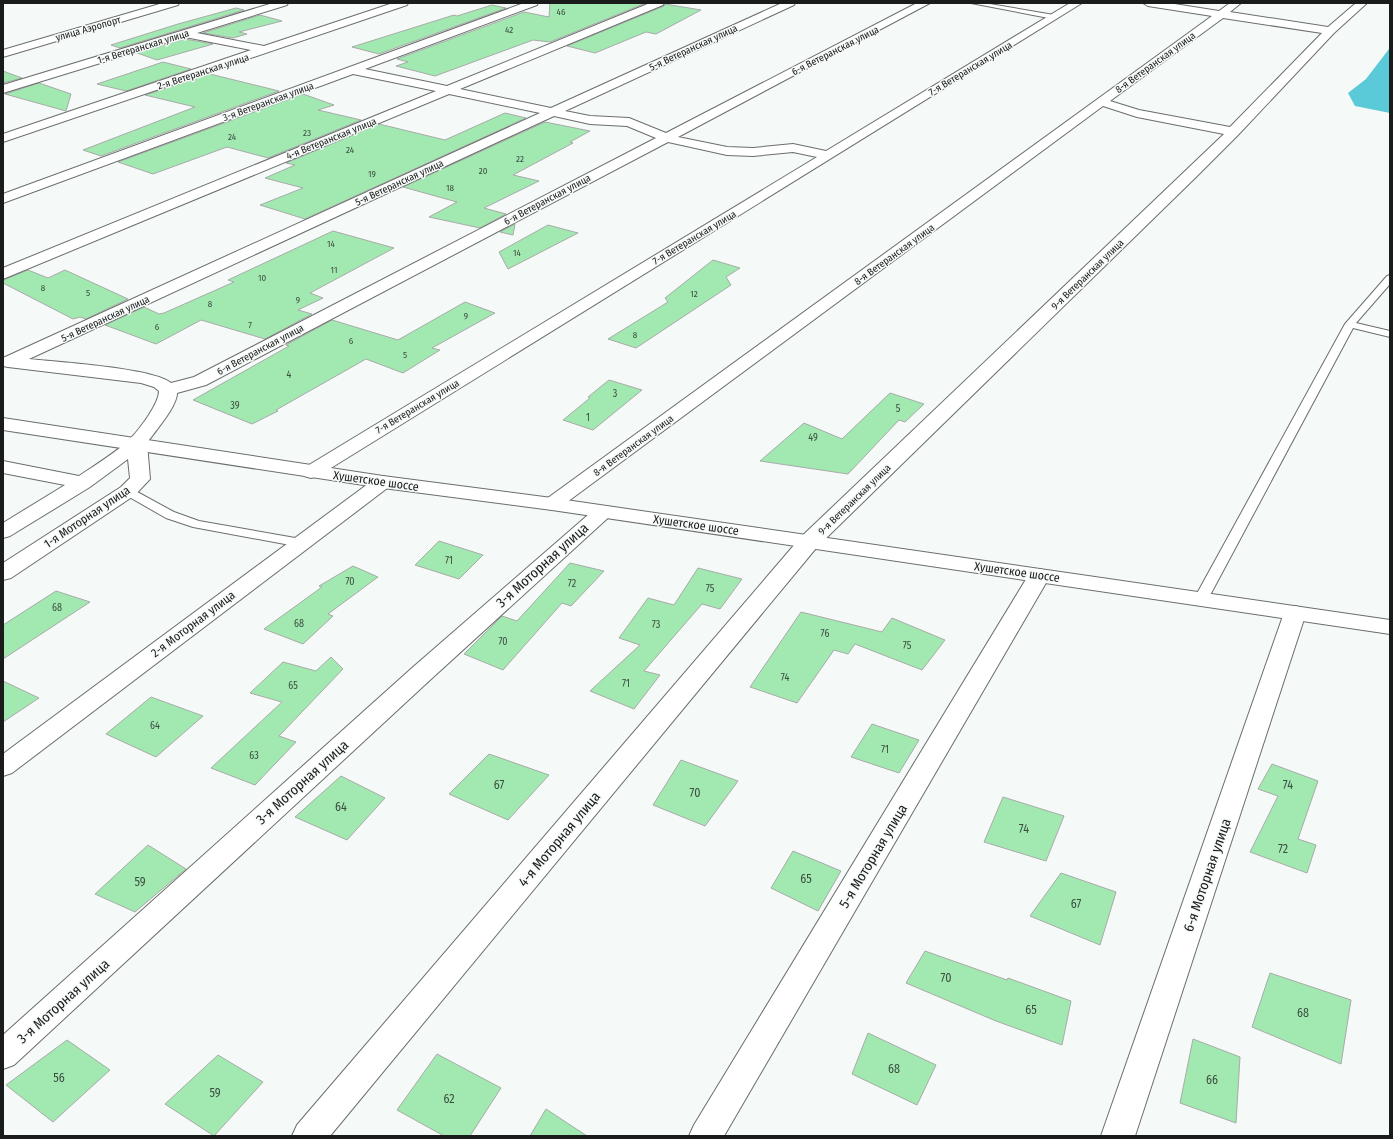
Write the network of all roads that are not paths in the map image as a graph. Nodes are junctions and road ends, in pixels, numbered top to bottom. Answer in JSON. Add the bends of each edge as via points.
{"nodes":[{"id":1,"x":149,"y":3,"type":"edge"},
{"id":2,"x":174,"y":3,"type":"edge"},
{"id":3,"x":283,"y":3,"type":"edge"},
{"id":4,"x":403,"y":3,"type":"edge"},
{"id":5,"x":533,"y":3,"type":"edge"},
{"id":6,"x":659,"y":3,"type":"edge"},
{"id":7,"x":790,"y":3,"type":"edge"},
{"id":8,"x":925,"y":3,"type":"edge"},
{"id":9,"x":974,"y":3,"type":"edge"},
{"id":10,"x":1077,"y":3,"type":"edge"},
{"id":11,"x":1148,"y":3,"type":"edge"},
{"id":12,"x":1236,"y":3,"type":"edge"},
{"id":13,"x":1362,"y":3,"type":"edge"},
{"id":14,"x":1221,"y":14,"type":"junction"},
{"id":15,"x":1054,"y":17,"type":"junction"},
{"id":16,"x":1330,"y":31,"type":"junction"},
{"id":17,"x":184,"y":33,"type":"junction"},
{"id":18,"x":3,"y":46,"type":"edge"},
{"id":19,"x":266,"y":50,"type":"junction"},
{"id":20,"x":3,"y":54,"type":"edge"},
{"id":21,"x":352,"y":70,"type":"junction"},
{"id":22,"x":3,"y":89,"type":"edge"},
{"id":23,"x":449,"y":90,"type":"junction"},
{"id":24,"x":1101,"y":102,"type":"junction"},
{"id":25,"x":553,"y":112,"type":"junction"},
{"id":26,"x":1234,"y":132,"type":"junction"},
{"id":27,"x":3,"y":138,"type":"edge"},
{"id":28,"x":666,"y":138,"type":"junction"},
{"id":29,"x":828,"y":155,"type":"junction"},
{"id":30,"x":3,"y":199,"type":"edge"},
{"id":31,"x":3,"y":274,"type":"edge"},
{"id":32,"x":1390,"y":278,"type":"edge"},
{"id":33,"x":1350,"y":324,"type":"junction"},
{"id":34,"x":1390,"y":334,"type":"edge"},
{"id":35,"x":6,"y":361,"type":"edge"},
{"id":36,"x":168,"y":390,"type":"junction"},
{"id":37,"x":3,"y":424,"type":"edge"},
{"id":38,"x":137,"y":444,"type":"junction"},
{"id":39,"x":3,"y":467,"type":"edge"},
{"id":40,"x":311,"y":472,"type":"junction"},
{"id":41,"x":383,"y":482,"type":"junction"},
{"id":42,"x":83,"y":483,"type":"junction"},
{"id":43,"x":128,"y":491,"type":"junction"},
{"id":44,"x":552,"y":504,"type":"junction"},
{"id":45,"x":602,"y":512,"type":"junction"},
{"id":46,"x":3,"y":532,"type":"edge"},
{"id":47,"x":809,"y":542,"type":"junction"},
{"id":48,"x":301,"y":543,"type":"junction"},
{"id":49,"x":3,"y":573,"type":"edge"},
{"id":50,"x":1039,"y":576,"type":"junction"},
{"id":51,"x":1201,"y":599,"type":"junction"},
{"id":52,"x":1295,"y":613,"type":"junction"},
{"id":53,"x":1390,"y":627,"type":"edge"},
{"id":54,"x":3,"y":767,"type":"edge"},
{"id":55,"x":3,"y":1055,"type":"edge"},
{"id":56,"x":309,"y":1136,"type":"edge"},
{"id":57,"x":706,"y":1136,"type":"edge"},
{"id":58,"x":1118,"y":1136,"type":"edge"}],
"edges":[{"from":1,"to":18,"type":"street","name":"улица Аэропорт"},
{"from":2,"to":20,"type":"street","name":"улица Аэропорт"},
{"from":3,"to":17,"type":"street","name":"1-я Ветеранская улица"},
{"from":4,"to":19,"type":"street","name":"2-я Ветеранская улица"},
{"from":5,"to":21,"type":"street","name":"3-я Ветеранская улица"},
{"from":6,"to":23,"type":"street","name":"4-я Ветеранская улица"},
{"from":7,"to":25,"type":"street","name":"5-я Ветеранская улица"},
{"from":8,"to":28,"type":"street","name":"6-я Ветеранская улица"},
{"from":9,"to":15,"type":"lane"},
{"from":10,"to":15,"type":"street","name":"7-я Ветеранская улица"},
{"from":11,"to":14,"type":"street"},
{"from":12,"to":14,"type":"street","name":"8-я Ветеранская улица"},
{"from":13,"to":16,"type":"street","name":"9-я Ветеранская улица"},
{"from":14,"to":16,"type":"street"},
{"from":14,"to":24,"type":"street","name":"8-я Ветеранская улица"},
{"from":15,"to":29,"type":"street","name":"7-я Ветеранская улица"},
{"from":16,"to":26,"type":"street","name":"9-я Ветеранская улица"},
{"from":17,"to":19,"type":"street"},
{"from":17,"to":22,"type":"street","name":"1-я Ветеранская улица"},
{"from":19,"to":27,"type":"street","name":"2-я Ветеранская улица"},
{"from":21,"to":23,"type":"street"},
{"from":21,"to":30,"type":"street","name":"3-я Ветеранская улица"},
{"from":23,"to":25,"type":"street"},
{"from":23,"to":31,"type":"street","name":"4-я Ветеранская улица"},
{"from":24,"to":26,"type":"street"},
{"from":24,"to":44,"type":"street","name":"8-я Ветеранская улица"},
{"from":25,"to":28,"type":"street","via":[[590,120],[630,122]]},
{"from":25,"to":35,"type":"street","name":"5-я Ветеранская улица"},
{"from":26,"to":47,"type":"street","name":"9-я Ветеранская улица"},
{"from":28,"to":29,"type":"street","via":[[727,151],[753,152],[793,148]]},
{"from":28,"to":36,"type":"street","name":"6-я Ветеранская улица","via":[[200,380]]},
{"from":29,"to":40,"type":"street","name":"7-я Ветеранская улица"},
{"from":32,"to":33,"type":"lane"},
{"from":33,"to":34,"type":"lane"},
{"from":33,"to":51,"type":"lane"},
{"from":35,"to":36,"type":"street","via":[[143,378],[160,383]]},
{"from":36,"to":38,"type":"street","via":[[168,397],[162,409]]},
{"from":37,"to":38,"type":"street","name":"Хушетское шоссе"},
{"from":38,"to":40,"type":"street","name":"Хушетское шоссе"},
{"from":38,"to":42,"type":"street"},
{"from":38,"to":43,"type":"street","name":"1-я Моторная улица","via":[[140,479]]},
{"from":39,"to":42,"type":"street"},
{"from":40,"to":41,"type":"street","name":"Хушетское шоссе"},
{"from":41,"to":44,"type":"street","name":"Хушетское шоссе"},
{"from":41,"to":48,"type":"street","name":"2-я Моторная улица"},
{"from":42,"to":46,"type":"street"},
{"from":43,"to":48,"type":"lane","via":[[170,515],[197,524]]},
{"from":43,"to":49,"type":"street","name":"1-я Моторная улица"},
{"from":44,"to":45,"type":"street","name":"Хушетское шоссе"},
{"from":45,"to":47,"type":"street","name":"Хушетское шоссе"},
{"from":45,"to":55,"type":"street","name":"3-я Моторная улица"},
{"from":47,"to":50,"type":"street","name":"Хушетское шоссе"},
{"from":47,"to":56,"type":"street","name":"4-я Моторная улица"},
{"from":48,"to":54,"type":"street","name":"2-я Моторная улица"},
{"from":50,"to":51,"type":"street","name":"Хушетское шоссе"},
{"from":50,"to":57,"type":"street","name":"5-я Моторная улица"},
{"from":51,"to":52,"type":"street","name":"Хушетское шоссе"},
{"from":52,"to":53,"type":"street","name":"Хушетское шоссе"},
{"from":52,"to":58,"type":"street","name":"6-я Моторная улица"}]}
